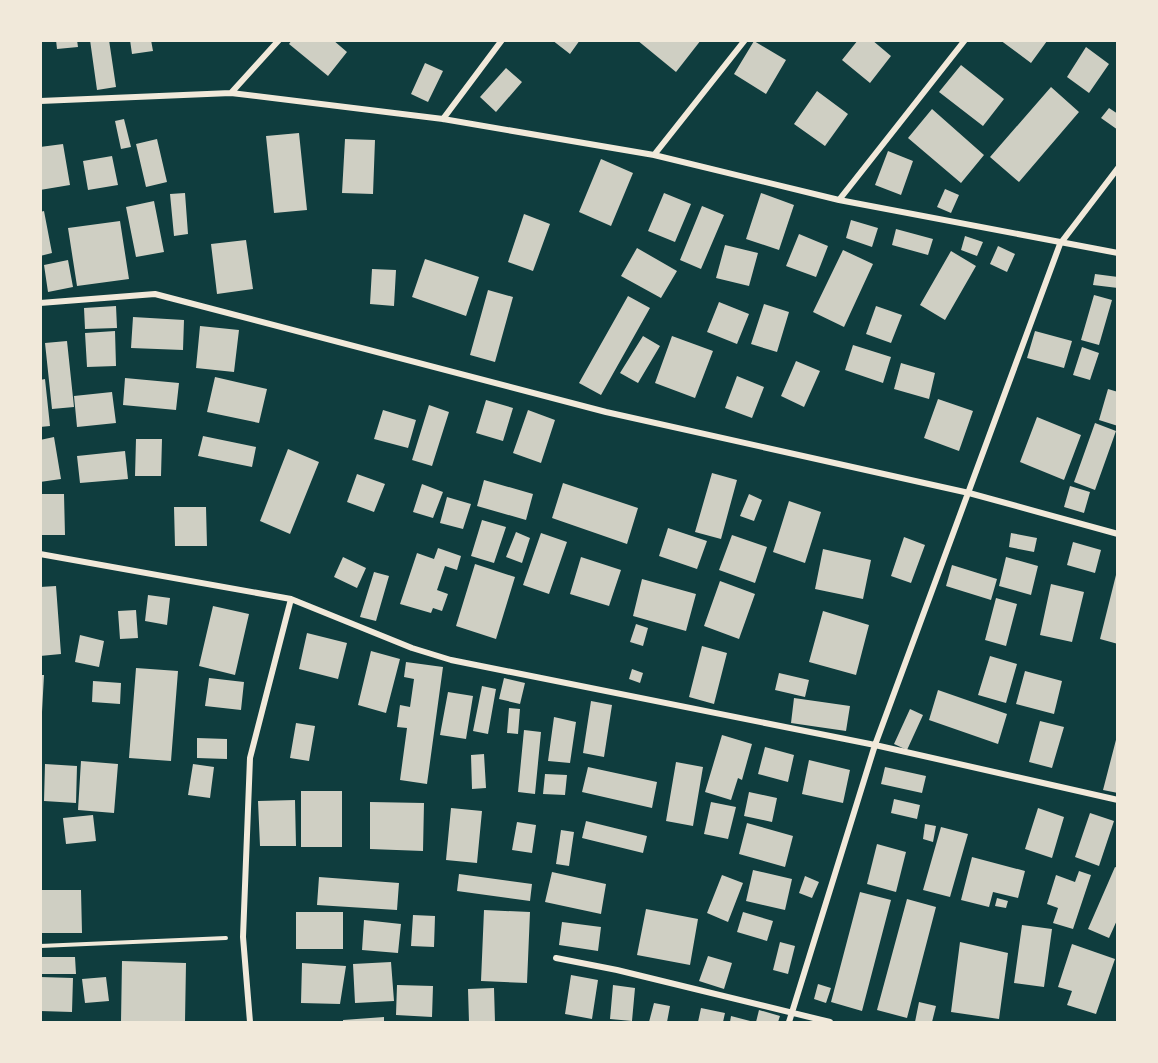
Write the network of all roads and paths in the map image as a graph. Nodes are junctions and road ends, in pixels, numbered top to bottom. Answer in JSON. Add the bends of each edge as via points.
{"nodes":[{"id":1,"x":279,"y":40,"type":"edge"},
{"id":2,"x":502,"y":40,"type":"edge"},
{"id":3,"x":745,"y":40,"type":"edge"},
{"id":4,"x":965,"y":40,"type":"edge"},
{"id":5,"x":231,"y":93,"type":"junction"},
{"id":6,"x":40,"y":100,"type":"edge"},
{"id":7,"x":443,"y":119,"type":"junction"},
{"id":8,"x":654,"y":155,"type":"junction"},
{"id":9,"x":1118,"y":168,"type":"edge"},
{"id":10,"x":839,"y":200,"type":"junction"},
{"id":11,"x":1060,"y":244,"type":"junction"},
{"id":12,"x":1118,"y":253,"type":"edge"},
{"id":13,"x":40,"y":303,"type":"edge"},
{"id":14,"x":969,"y":493,"type":"junction"},
{"id":15,"x":1118,"y":534,"type":"edge"},
{"id":16,"x":40,"y":554,"type":"edge"},
{"id":17,"x":291,"y":599,"type":"junction"},
{"id":18,"x":876,"y":746,"type":"junction"},
{"id":19,"x":1118,"y":800,"type":"edge"},
{"id":20,"x":243,"y":937,"type":"junction"},
{"id":21,"x":40,"y":946,"type":"edge"},
{"id":22,"x":556,"y":958,"type":"dead end"},
{"id":23,"x":793,"y":1012,"type":"junction"},
{"id":24,"x":250,"y":1023,"type":"edge"},
{"id":25,"x":789,"y":1023,"type":"edge"},
{"id":26,"x":830,"y":1023,"type":"edge"}],
"edges":[{"from":1,"to":5,"type":"street"},
{"from":2,"to":7,"type":"street"},
{"from":3,"to":8,"type":"street"},
{"from":4,"to":10,"type":"street"},
{"from":5,"to":6,"type":"street"},
{"from":5,"to":7,"type":"street"},
{"from":7,"to":8,"type":"street"},
{"from":8,"to":10,"type":"street"},
{"from":9,"to":11,"type":"street"},
{"from":10,"to":11,"type":"street"},
{"from":11,"to":12,"type":"street"},
{"from":11,"to":14,"type":"street"},
{"from":13,"to":14,"type":"street","via":[[155,294],[606,412]]},
{"from":14,"to":15,"type":"street"},
{"from":14,"to":18,"type":"street"},
{"from":16,"to":17,"type":"street"},
{"from":17,"to":18,"type":"street","via":[[451,660]]},
{"from":17,"to":20,"type":"street","via":[[249,758]]},
{"from":18,"to":19,"type":"street"},
{"from":18,"to":23,"type":"street"},
{"from":20,"to":21,"type":"path"},
{"from":20,"to":24,"type":"street"},
{"from":22,"to":23,"type":"street"},
{"from":23,"to":25,"type":"street"},
{"from":23,"to":26,"type":"street"}]}
